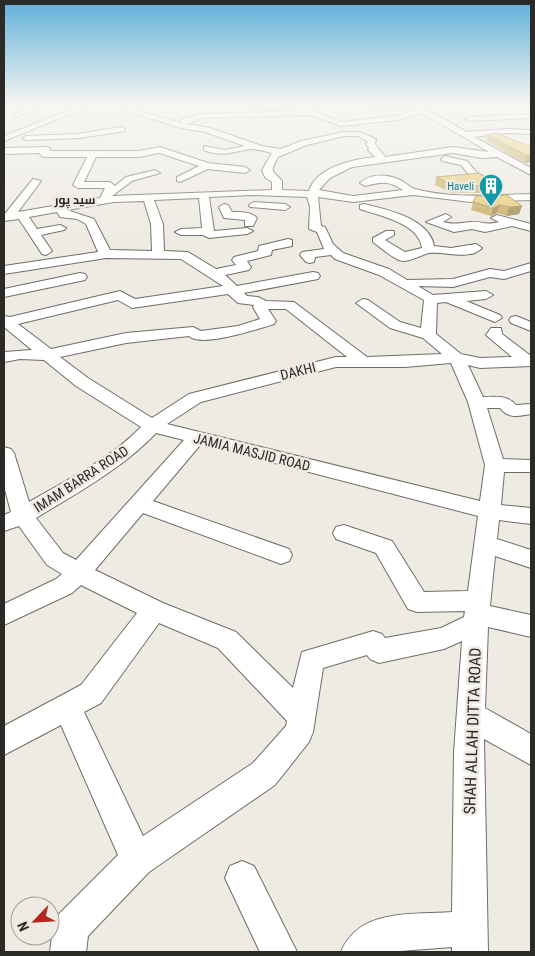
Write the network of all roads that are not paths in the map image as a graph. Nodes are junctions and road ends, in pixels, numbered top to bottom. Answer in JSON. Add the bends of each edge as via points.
{"nodes":[{"id":1,"x":76,"y":150,"type":"edge"},
{"id":2,"x":93,"y":150,"type":"edge"},
{"id":3,"x":212,"y":150,"type":"edge"},
{"id":4,"x":243,"y":150,"type":"edge"},
{"id":5,"x":263,"y":150,"type":"edge"},
{"id":6,"x":272,"y":150,"type":"edge"},
{"id":7,"x":289,"y":150,"type":"edge"},
{"id":8,"x":367,"y":150,"type":"junction"},
{"id":9,"x":422,"y":150,"type":"edge"},
{"id":10,"x":453,"y":150,"type":"joint"},
{"id":11,"x":492,"y":150,"type":"edge"},
{"id":12,"x":4,"y":151,"type":"edge"},
{"id":13,"x":284,"y":152,"type":"junction"},
{"id":14,"x":428,"y":153,"type":"junction"},
{"id":15,"x":75,"y":154,"type":"junction"},
{"id":16,"x":93,"y":154,"type":"junction"},
{"id":17,"x":125,"y":154,"type":"junction"},
{"id":18,"x":499,"y":154,"type":"junction"},
{"id":19,"x":274,"y":155,"type":"junction"},
{"id":20,"x":354,"y":157,"type":"dead end"},
{"id":21,"x":443,"y":158,"type":"dead end"},
{"id":22,"x":163,"y":161,"type":"dead end"},
{"id":23,"x":193,"y":162,"type":"junction"},
{"id":24,"x":506,"y":164,"type":"junction"},
{"id":25,"x":118,"y":166,"type":"dead end"},
{"id":26,"x":207,"y":166,"type":"junction"},
{"id":27,"x":148,"y":169,"type":"dead end"},
{"id":28,"x":475,"y":170,"type":"junction"},
{"id":29,"x":531,"y":172,"type":"edge"},
{"id":30,"x":240,"y":173,"type":"dead end"},
{"id":31,"x":180,"y":178,"type":"dead end"},
{"id":32,"x":459,"y":178,"type":"edge"},
{"id":33,"x":531,"y":180,"type":"edge"},
{"id":34,"x":36,"y":181,"type":"dead end"},
{"id":35,"x":486,"y":181,"type":"edge"},
{"id":36,"x":365,"y":183,"type":"dead end"},
{"id":37,"x":163,"y":186,"type":"dead end"},
{"id":38,"x":531,"y":186,"type":"edge"},
{"id":39,"x":277,"y":187,"type":"junction"},
{"id":40,"x":512,"y":187,"type":"dead end"},
{"id":41,"x":315,"y":192,"type":"junction"},
{"id":42,"x":411,"y":192,"type":"junction"},
{"id":43,"x":107,"y":196,"type":"junction"},
{"id":44,"x":204,"y":196,"type":"junction"},
{"id":45,"x":152,"y":197,"type":"junction"},
{"id":46,"x":531,"y":197,"type":"edge"},
{"id":47,"x":224,"y":207,"type":"junction"},
{"id":48,"x":285,"y":207,"type":"dead end"},
{"id":49,"x":364,"y":207,"type":"dead end"},
{"id":50,"x":59,"y":208,"type":"junction"},
{"id":51,"x":207,"y":208,"type":"junction"},
{"id":52,"x":403,"y":211,"type":"dead end"},
{"id":53,"x":487,"y":215,"type":"edge"},
{"id":54,"x":12,"y":216,"type":"edge"},
{"id":55,"x":390,"y":216,"type":"junction"},
{"id":56,"x":510,"y":223,"type":"junction"},
{"id":57,"x":531,"y":228,"type":"edge"},
{"id":58,"x":60,"y":230,"type":"dead end"},
{"id":59,"x":208,"y":230,"type":"junction"},
{"id":60,"x":422,"y":232,"type":"junction"},
{"id":61,"x":34,"y":233,"type":"junction"},
{"id":62,"x":390,"y":233,"type":"dead end"},
{"id":63,"x":288,"y":243,"type":"dead end"},
{"id":64,"x":476,"y":248,"type":"dead end"},
{"id":65,"x":428,"y":249,"type":"junction"},
{"id":66,"x":46,"y":251,"type":"dead end"},
{"id":67,"x":333,"y":251,"type":"junction"},
{"id":68,"x":106,"y":254,"type":"junction"},
{"id":69,"x":162,"y":254,"type":"junction"},
{"id":70,"x":310,"y":259,"type":"dead end"},
{"id":71,"x":531,"y":267,"type":"edge"},
{"id":72,"x":4,"y":270,"type":"edge"},
{"id":73,"x":212,"y":274,"type":"junction"},
{"id":74,"x":313,"y":276,"type":"dead end"},
{"id":75,"x":80,"y":277,"type":"dead end"},
{"id":76,"x":406,"y":284,"type":"junction"},
{"id":77,"x":232,"y":290,"type":"junction"},
{"id":78,"x":4,"y":293,"type":"edge"},
{"id":79,"x":486,"y":295,"type":"dead end"},
{"id":80,"x":450,"y":298,"type":"junction"},
{"id":81,"x":363,"y":303,"type":"dead end"},
{"id":82,"x":263,"y":305,"type":"junction"},
{"id":83,"x":430,"y":307,"type":"junction"},
{"id":84,"x":516,"y":320,"type":"dead end"},
{"id":85,"x":5,"y":322,"type":"edge"},
{"id":86,"x":531,"y":327,"type":"edge"},
{"id":87,"x":428,"y":335,"type":"junction"},
{"id":88,"x":47,"y":355,"type":"junction"},
{"id":89,"x":4,"y":357,"type":"edge"},
{"id":90,"x":456,"y":358,"type":"junction"},
{"id":91,"x":362,"y":361,"type":"junction"},
{"id":92,"x":528,"y":361,"type":"edge"},
{"id":93,"x":477,"y":402,"type":"junction"},
{"id":94,"x":531,"y":409,"type":"edge"},
{"id":95,"x":152,"y":426,"type":"junction"},
{"id":96,"x":196,"y":438,"type":"junction"},
{"id":97,"x":4,"y":453,"type":"edge"},
{"id":98,"x":495,"y":465,"type":"junction"},
{"id":99,"x":531,"y":466,"type":"edge"},
{"id":100,"x":139,"y":504,"type":"junction"},
{"id":101,"x":489,"y":511,"type":"junction"},
{"id":102,"x":531,"y":516,"type":"edge"},
{"id":103,"x":13,"y":519,"type":"edge"},
{"id":104,"x":344,"y":533,"type":"dead end"},
{"id":105,"x":485,"y":544,"type":"junction"},
{"id":106,"x":281,"y":555,"type":"dead end"},
{"id":107,"x":531,"y":560,"type":"edge"},
{"id":108,"x":79,"y":574,"type":"junction"},
{"id":109,"x":154,"y":610,"type":"junction"},
{"id":110,"x":477,"y":613,"type":"junction"},
{"id":111,"x":4,"y":615,"type":"edge"},
{"id":112,"x":531,"y":626,"type":"edge"},
{"id":113,"x":67,"y":707,"type":"junction"},
{"id":114,"x":471,"y":714,"type":"junction"},
{"id":115,"x":301,"y":716,"type":"junction"},
{"id":116,"x":4,"y":741,"type":"edge"},
{"id":117,"x":531,"y":750,"type":"edge"},
{"id":118,"x":137,"y":860,"type":"junction"},
{"id":119,"x":242,"y":878,"type":"dead end"},
{"id":120,"x":470,"y":940,"type":"edge"},
{"id":121,"x":68,"y":952,"type":"edge"},
{"id":122,"x":279,"y":952,"type":"edge"},
{"id":123,"x":359,"y":952,"type":"edge"}],
"edges":[{"from":1,"to":15,"type":"street"},
{"from":2,"to":15,"type":"street"},
{"from":3,"to":4,"type":"street","via":[[229,154]]},
{"from":5,"to":19,"type":"street"},
{"from":6,"to":13,"type":"street"},
{"from":7,"to":13,"type":"street"},
{"from":8,"to":14,"type":"street","via":[[373,162],[401,160]]},
{"from":8,"to":20,"type":"street"},
{"from":8,"to":41,"type":"street","via":[[340,167]]},
{"from":9,"to":14,"type":"street"},
{"from":10,"to":14,"type":"street"},
{"from":10,"to":18,"type":"street"},
{"from":11,"to":18,"type":"street"},
{"from":12,"to":15,"type":"street","via":[[47,150],[44,154]]},
{"from":13,"to":19,"type":"street"},
{"from":15,"to":16,"type":"street"},
{"from":16,"to":17,"type":"street"},
{"from":16,"to":43,"type":"street","via":[[78,185],[110,185]]},
{"from":17,"to":23,"type":"street","via":[[160,150],[190,158]]},
{"from":17,"to":25,"type":"street"},
{"from":18,"to":24,"type":"street"},
{"from":19,"to":39,"type":"street","via":[[267,170]]},
{"from":21,"to":28,"type":"street","via":[[464,163]]},
{"from":22,"to":23,"type":"street","via":[[179,166]]},
{"from":23,"to":26,"type":"street"},
{"from":24,"to":29,"type":"street"},
{"from":24,"to":33,"type":"street","via":[[524,172],[520,172]]},
{"from":26,"to":30,"type":"street"},
{"from":26,"to":31,"type":"street"},
{"from":27,"to":43,"type":"street"},
{"from":28,"to":32,"type":"street"},
{"from":28,"to":35,"type":"street"},
{"from":34,"to":54,"type":"street"},
{"from":36,"to":42,"type":"street","via":[[374,180],[371,178],[386,177]]},
{"from":37,"to":45,"type":"street"},
{"from":38,"to":40,"type":"street"},
{"from":39,"to":41,"type":"street"},
{"from":39,"to":44,"type":"street"},
{"from":41,"to":42,"type":"street","via":[[353,199]]},
{"from":41,"to":67,"type":"street","via":[[315,229],[322,229]]},
{"from":42,"to":46,"type":"street","via":[[471,199]]},
{"from":43,"to":45,"type":"street"},
{"from":43,"to":50,"type":"street"},
{"from":44,"to":45,"type":"street"},
{"from":44,"to":51,"type":"street"},
{"from":45,"to":69,"type":"street"},
{"from":47,"to":48,"type":"street"},
{"from":47,"to":51,"type":"street"},
{"from":47,"to":59,"type":"street","via":[[228,216],[251,218],[248,227],[226,238],[209,235]]},
{"from":49,"to":55,"type":"street"},
{"from":50,"to":54,"type":"street"},
{"from":50,"to":68,"type":"street","via":[[64,215],[89,218],[94,223],[98,244]]},
{"from":51,"to":59,"type":"street"},
{"from":52,"to":55,"type":"street"},
{"from":53,"to":56,"type":"street"},
{"from":54,"to":61,"type":"street"},
{"from":55,"to":60,"type":"street"},
{"from":56,"to":57,"type":"street"},
{"from":56,"to":60,"type":"street","via":[[485,229],[474,225],[454,229],[445,222]]},
{"from":58,"to":61,"type":"street"},
{"from":59,"to":69,"type":"street","via":[[181,236],[182,243]]},
{"from":60,"to":65,"type":"street","via":[[429,244]]},
{"from":61,"to":66,"type":"street"},
{"from":62,"to":65,"type":"street","via":[[376,240],[403,257]]},
{"from":63,"to":73,"type":"street","via":[[238,260],[245,267]]},
{"from":64,"to":65,"type":"street","via":[[451,252]]},
{"from":67,"to":70,"type":"street","via":[[306,254]]},
{"from":67,"to":76,"type":"street"},
{"from":68,"to":69,"type":"street"},
{"from":68,"to":72,"type":"street"},
{"from":69,"to":73,"type":"street","via":[[184,255]]},
{"from":71,"to":76,"type":"street","via":[[504,274],[490,273],[453,284]]},
{"from":73,"to":77,"type":"street","via":[[224,280]]},
{"from":74,"to":77,"type":"street"},
{"from":75,"to":78,"type":"street"},
{"from":76,"to":83,"type":"street"},
{"from":77,"to":82,"type":"street","via":[[243,300],[258,301]]},
{"from":77,"to":85,"type":"street","via":[[132,304],[120,295]]},
{"from":79,"to":80,"type":"street"},
{"from":80,"to":83,"type":"street"},
{"from":80,"to":92,"type":"street","via":[[495,325],[494,335]]},
{"from":81,"to":87,"type":"street","via":[[395,325]]},
{"from":82,"to":88,"type":"street","via":[[260,307],[269,321],[240,330],[198,336],[193,331],[126,338]]},
{"from":82,"to":91,"type":"street","via":[[289,305]]},
{"from":83,"to":87,"type":"street"},
{"from":84,"to":86,"type":"street"},
{"from":85,"to":88,"type":"street","name":"JAMIA MASJID ROAD"},
{"from":87,"to":90,"type":"street"},
{"from":88,"to":89,"type":"street"},
{"from":88,"to":95,"type":"street","name":"JAMIA MASJID ROAD","via":[[82,382]]},
{"from":90,"to":91,"type":"street","name":"DAKHI"},
{"from":90,"to":92,"type":"street","via":[[480,363]]},
{"from":90,"to":93,"type":"street"},
{"from":91,"to":95,"type":"street","name":"DAKHI","via":[[336,362],[195,398]]},
{"from":93,"to":94,"type":"street","via":[[505,403],[512,411]]},
{"from":93,"to":98,"type":"street"},
{"from":95,"to":96,"type":"street","name":"JAMIA MASJID ROAD"},
{"from":95,"to":103,"type":"street","name":"IMAM BARRA ROAD","via":[[136,444],[81,481]]},
{"from":96,"to":100,"type":"street"},
{"from":96,"to":101,"type":"street","name":"JAMIA MASJID ROAD"},
{"from":97,"to":103,"type":"street"},
{"from":98,"to":99,"type":"street"},
{"from":98,"to":101,"type":"street"},
{"from":100,"to":106,"type":"street"},
{"from":100,"to":108,"type":"street"},
{"from":101,"to":102,"type":"street","name":"JAMIA MASJID ROAD"},
{"from":101,"to":105,"type":"street","name":"SHAH ALLAH DITTA ROAD"},
{"from":103,"to":108,"type":"street","via":[[55,559]]},
{"from":104,"to":110,"type":"street","via":[[384,547],[417,602]]},
{"from":105,"to":107,"type":"street"},
{"from":105,"to":110,"type":"street","name":"SHAH ALLAH DITTA ROAD"},
{"from":108,"to":109,"type":"street"},
{"from":108,"to":111,"type":"street","via":[[64,586]]},
{"from":109,"to":113,"type":"street","via":[[91,694]]},
{"from":109,"to":115,"type":"street","via":[[227,640]]},
{"from":110,"to":112,"type":"street"},
{"from":110,"to":114,"type":"street","name":"SHAH ALLAH DITTA ROAD"},
{"from":110,"to":115,"type":"street","via":[[444,638],[379,651],[373,642],[311,660]]},
{"from":113,"to":116,"type":"street"},
{"from":113,"to":118,"type":"street"},
{"from":114,"to":117,"type":"street"},
{"from":114,"to":120,"type":"street","name":"SHAH ALLAH DITTA ROAD"},
{"from":115,"to":118,"type":"street","via":[[299,732],[264,774]]},
{"from":118,"to":121,"type":"street","via":[[72,928]]},
{"from":119,"to":122,"type":"street"},
{"from":120,"to":123,"type":"street","via":[[378,935]]}]}
